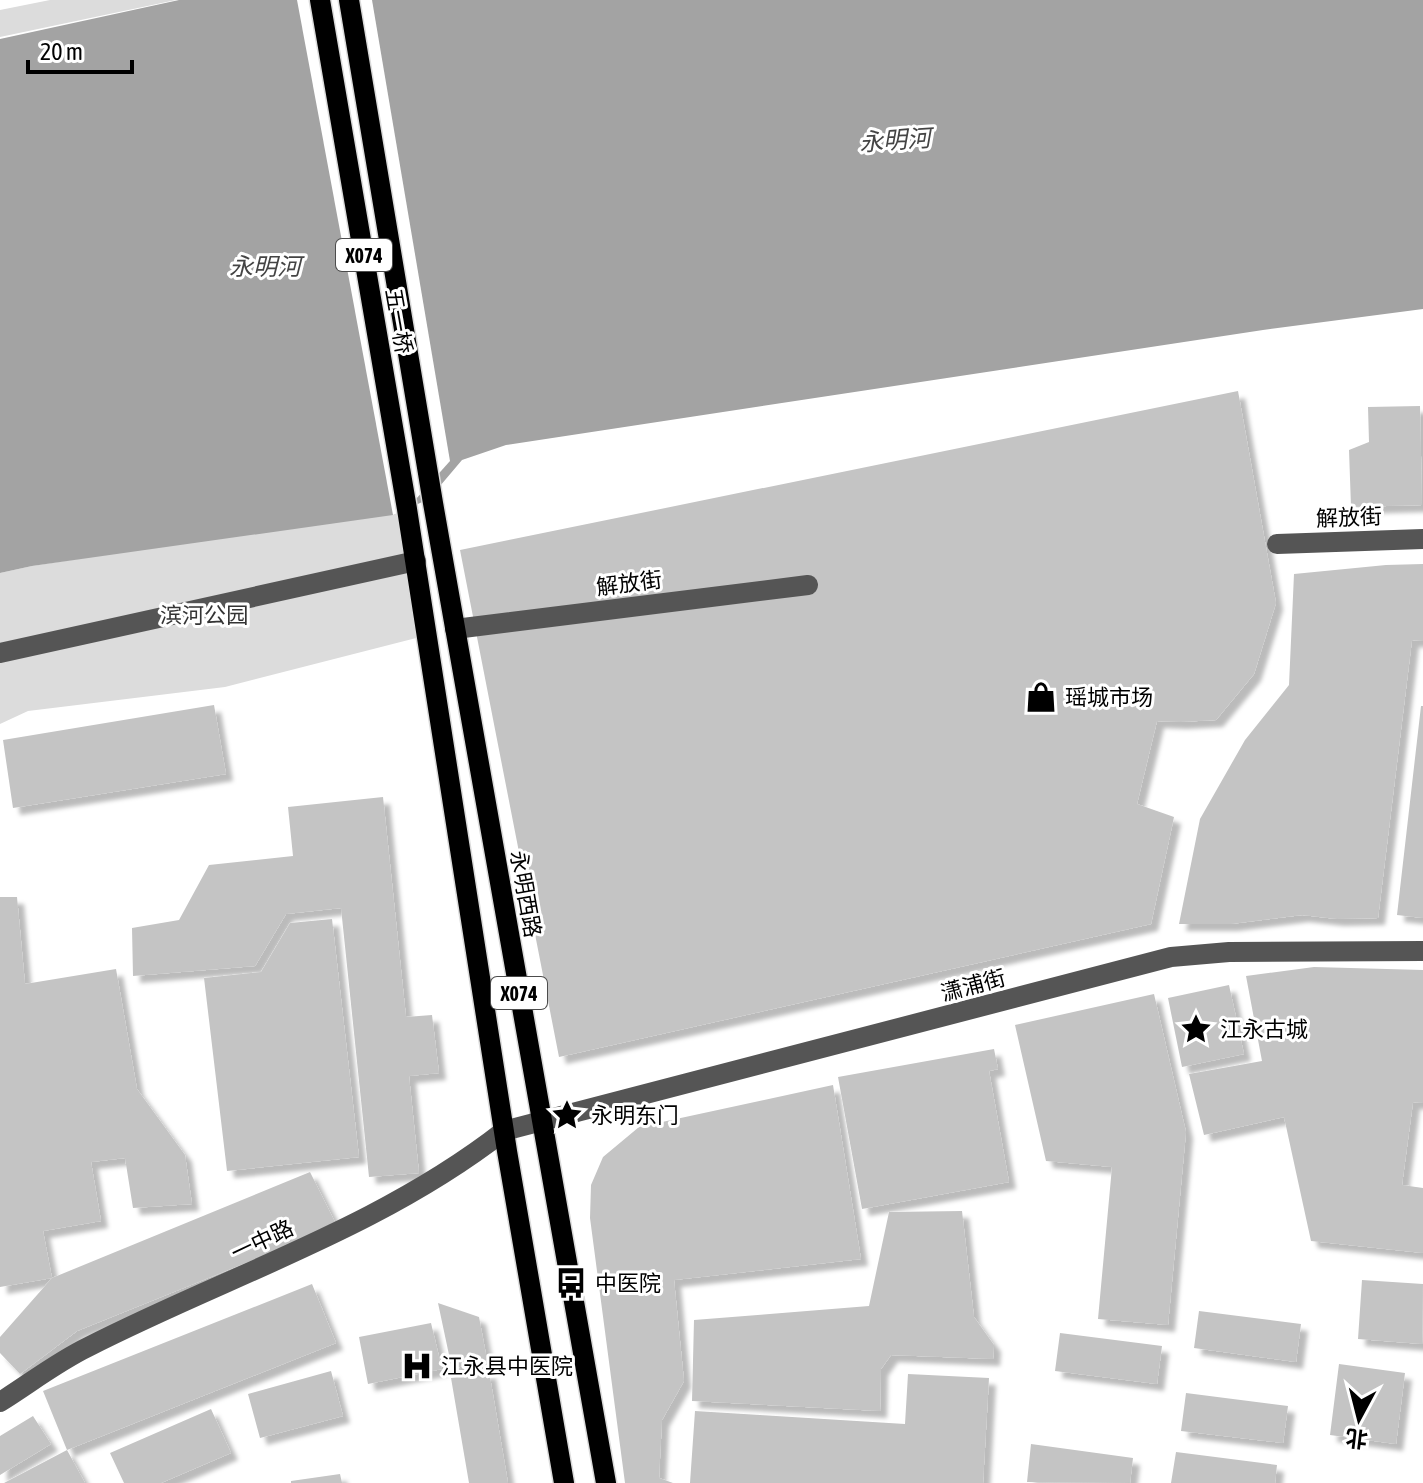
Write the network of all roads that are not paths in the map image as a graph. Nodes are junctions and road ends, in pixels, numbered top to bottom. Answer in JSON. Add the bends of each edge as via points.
{"nodes":[{"id":1,"x":320,"y":0,"type":"edge"},
{"id":2,"x":349,"y":0,"type":"edge"},
{"id":3,"x":433,"y":503,"type":"joint"},
{"id":4,"x":1423,"y":539,"type":"edge"},
{"id":5,"x":1277,"y":544,"type":"dead end"},
{"id":6,"x":416,"y":561,"type":"junction"},
{"id":7,"x":808,"y":585,"type":"dead end"},
{"id":8,"x":455,"y":629,"type":"junction"},
{"id":9,"x":0,"y":653,"type":"edge"},
{"id":10,"x":1423,"y":951,"type":"edge"},
{"id":11,"x":542,"y":1122,"type":"junction"},
{"id":12,"x":504,"y":1131,"type":"junction"},
{"id":13,"x":0,"y":1402,"type":"edge"},
{"id":14,"x":564,"y":1483,"type":"edge"},
{"id":15,"x":606,"y":1483,"type":"edge"}],
"edges":[{"from":1,"to":6,"type":"main road","name":"五一桥","number":"X074"},
{"from":2,"to":3,"type":"main road","name":"五一桥","number":"X074"},
{"from":3,"to":8,"type":"main road","name":"永明西路","number":"X074"},
{"from":4,"to":5,"type":"street","name":"解放街"},
{"from":6,"to":9,"type":"street"},
{"from":6,"to":12,"type":"main road","number":"X074"},
{"from":7,"to":8,"type":"street","name":"解放街"},
{"from":8,"to":11,"type":"main road","name":"永明西路","number":"X074"},
{"from":10,"to":11,"type":"street","name":"潇浦街","via":[[1171,957]]},
{"from":11,"to":12,"type":"street","name":"一中路"},
{"from":11,"to":15,"type":"main road","name":"永明西路","number":"X074"},
{"from":12,"to":13,"type":"street","name":"一中路","via":[[471,1157],[360,1222],[85,1348]]},
{"from":12,"to":14,"type":"main road","number":"X074"}]}
